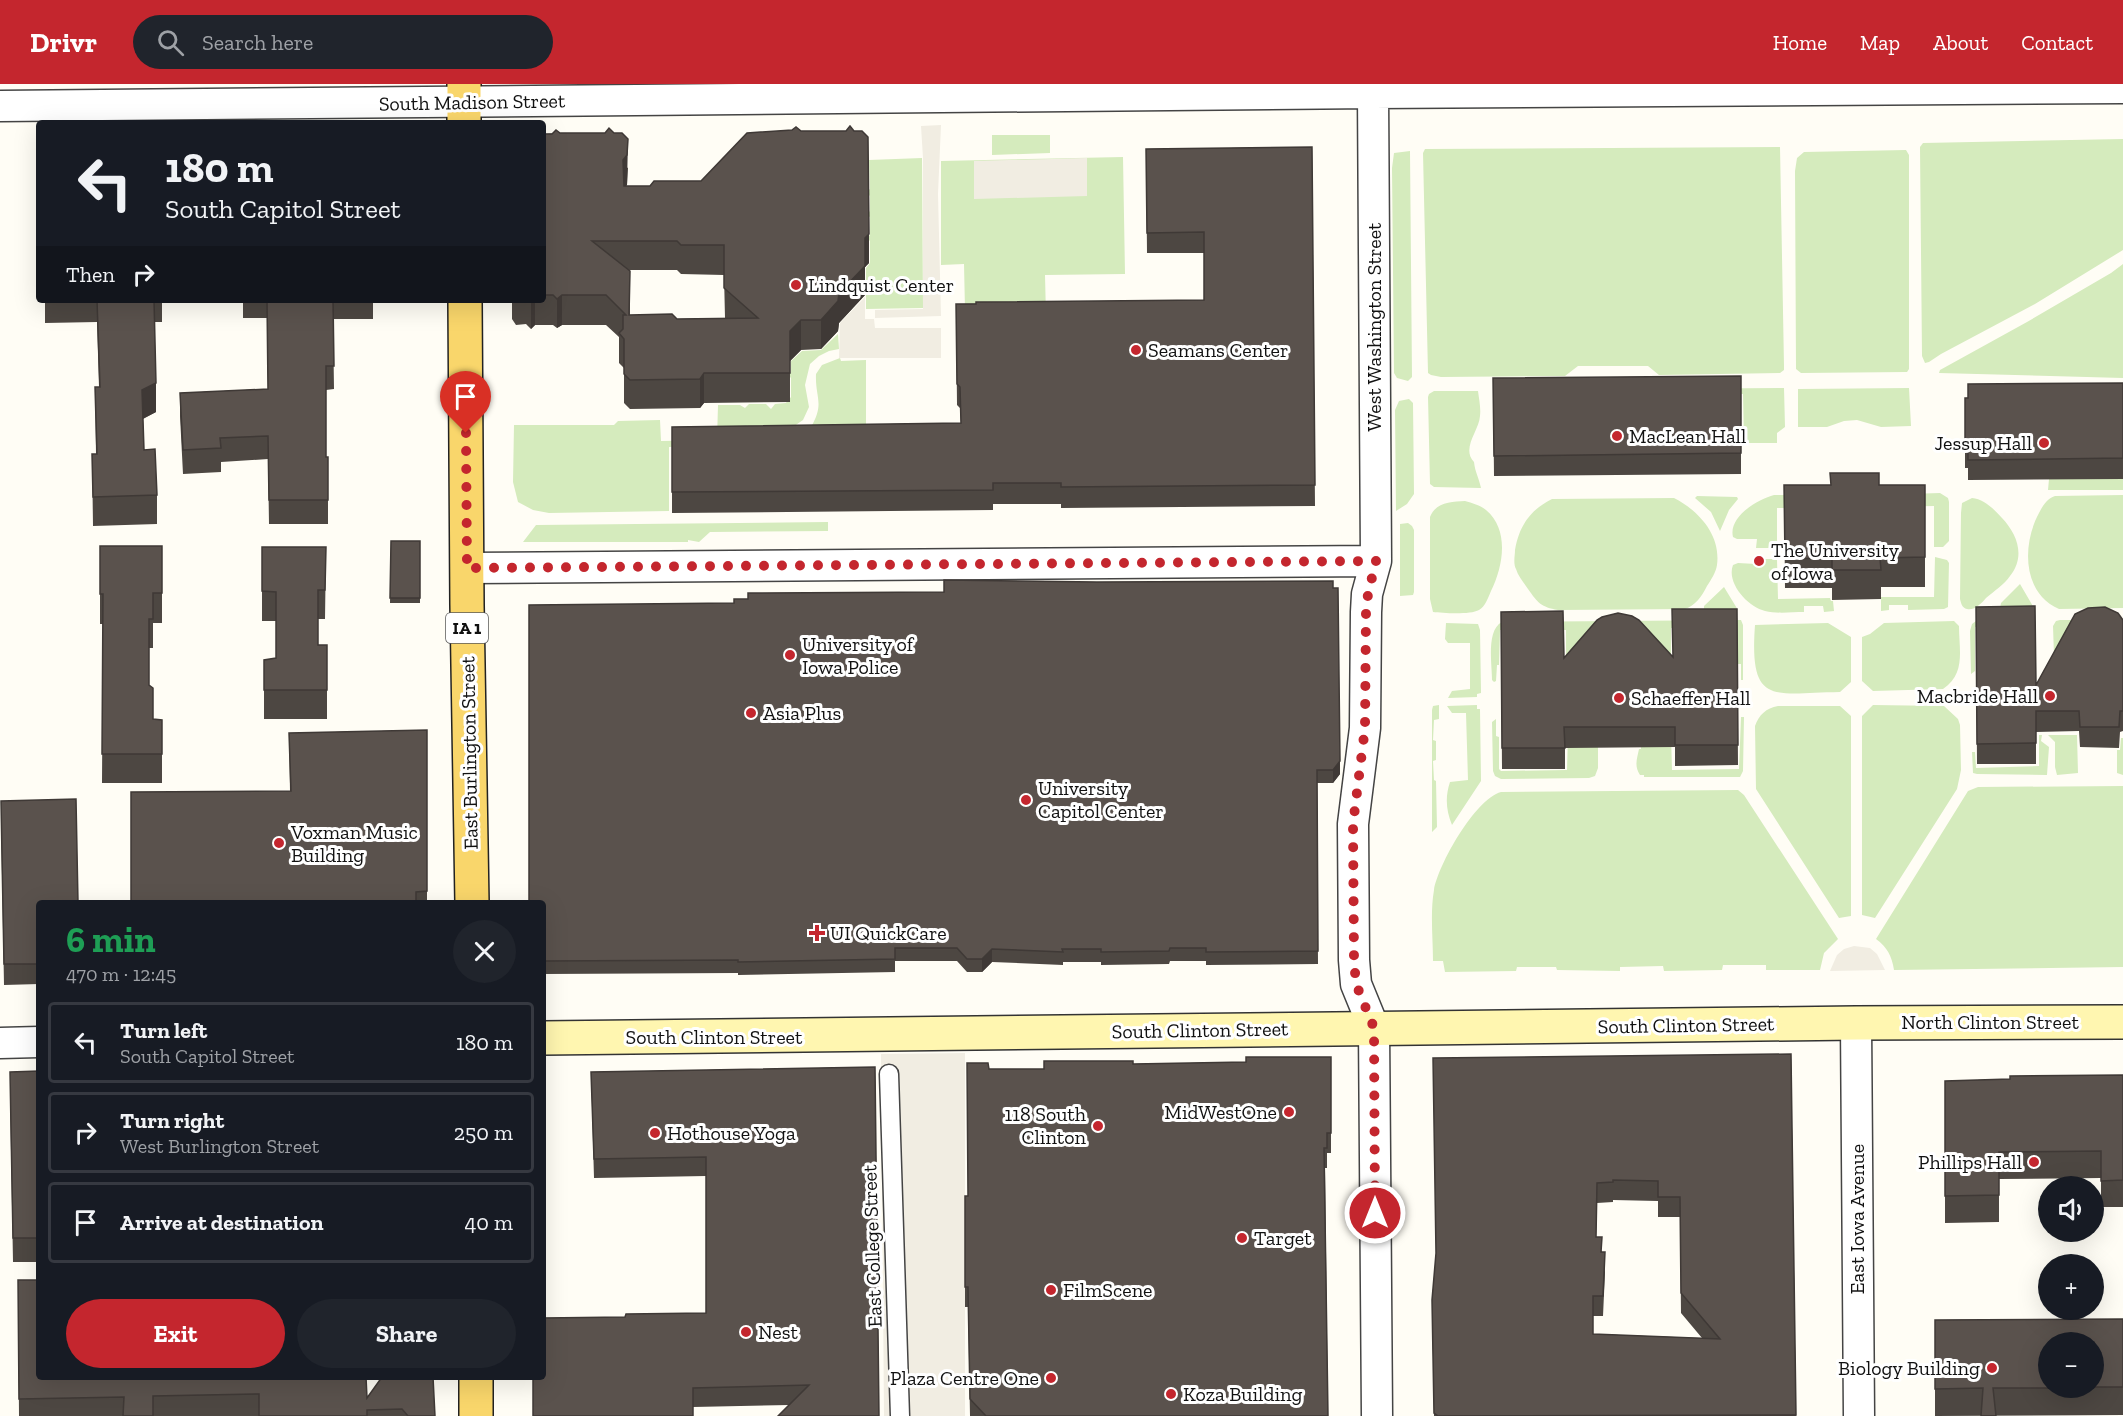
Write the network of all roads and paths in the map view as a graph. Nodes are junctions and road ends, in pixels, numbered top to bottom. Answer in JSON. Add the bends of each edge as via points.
{"nodes":[{"id":1,"x":1843,"y":87,"type":"edge"},
{"id":2,"x":2123,"y":88,"type":"edge"},
{"id":3,"x":1372,"y":93,"type":"junction"},
{"id":4,"x":464,"y":103,"type":"edge"},
{"id":5,"x":0,"y":106,"type":"edge"},
{"id":6,"x":465,"y":303,"type":"edge"},
{"id":7,"x":1376,"y":561,"type":"junction"},
{"id":8,"x":467,"y":568,"type":"junction"},
{"id":9,"x":472,"y":900,"type":"edge"},
{"id":10,"x":2123,"y":1022,"type":"edge"},
{"id":11,"x":1856,"y":1023,"type":"junction"},
{"id":12,"x":1374,"y":1028,"type":"junction"},
{"id":13,"x":546,"y":1038,"type":"edge"},
{"id":14,"x":36,"y":1042,"type":"edge"},
{"id":15,"x":0,"y":1043,"type":"edge"},
{"id":16,"x":889,"y":1074,"type":"dead end"},
{"id":17,"x":476,"y":1380,"type":"edge"},
{"id":18,"x":476,"y":1416,"type":"edge"},
{"id":19,"x":900,"y":1416,"type":"edge"},
{"id":20,"x":1377,"y":1416,"type":"edge"},
{"id":21,"x":1859,"y":1416,"type":"edge"}],
"edges":[{"from":1,"to":2,"type":"street","name":"South Madison Street"},
{"from":1,"to":3,"type":"street","name":"South Madison Street"},
{"from":3,"to":4,"type":"street","name":"South Madison Street"},
{"from":3,"to":7,"type":"street","name":"West Washington Street"},
{"from":4,"to":5,"type":"street","name":"South Madison Street"},
{"from":6,"to":8,"type":"main road","number":"IA 1"},
{"from":7,"to":8,"type":"street"},
{"from":7,"to":12,"type":"street","name":"West Washington Street","via":[[1366,612],[1365,728],[1353,824],[1356,984]]},
{"from":8,"to":9,"type":"main road","name":"East Burlington Street","number":"IA 1"},
{"from":10,"to":11,"type":"main road","name":"North Clinton Street"},
{"from":11,"to":12,"type":"main road","name":"South Clinton Street"},
{"from":11,"to":21,"type":"street","name":"East Iowa Avenue"},
{"from":12,"to":13,"type":"main road","name":"South Clinton Street"},
{"from":12,"to":20,"type":"street"},
{"from":14,"to":15,"type":"street"},
{"from":16,"to":19,"type":"street","name":"East College Street"},
{"from":17,"to":18,"type":"main road"}]}
